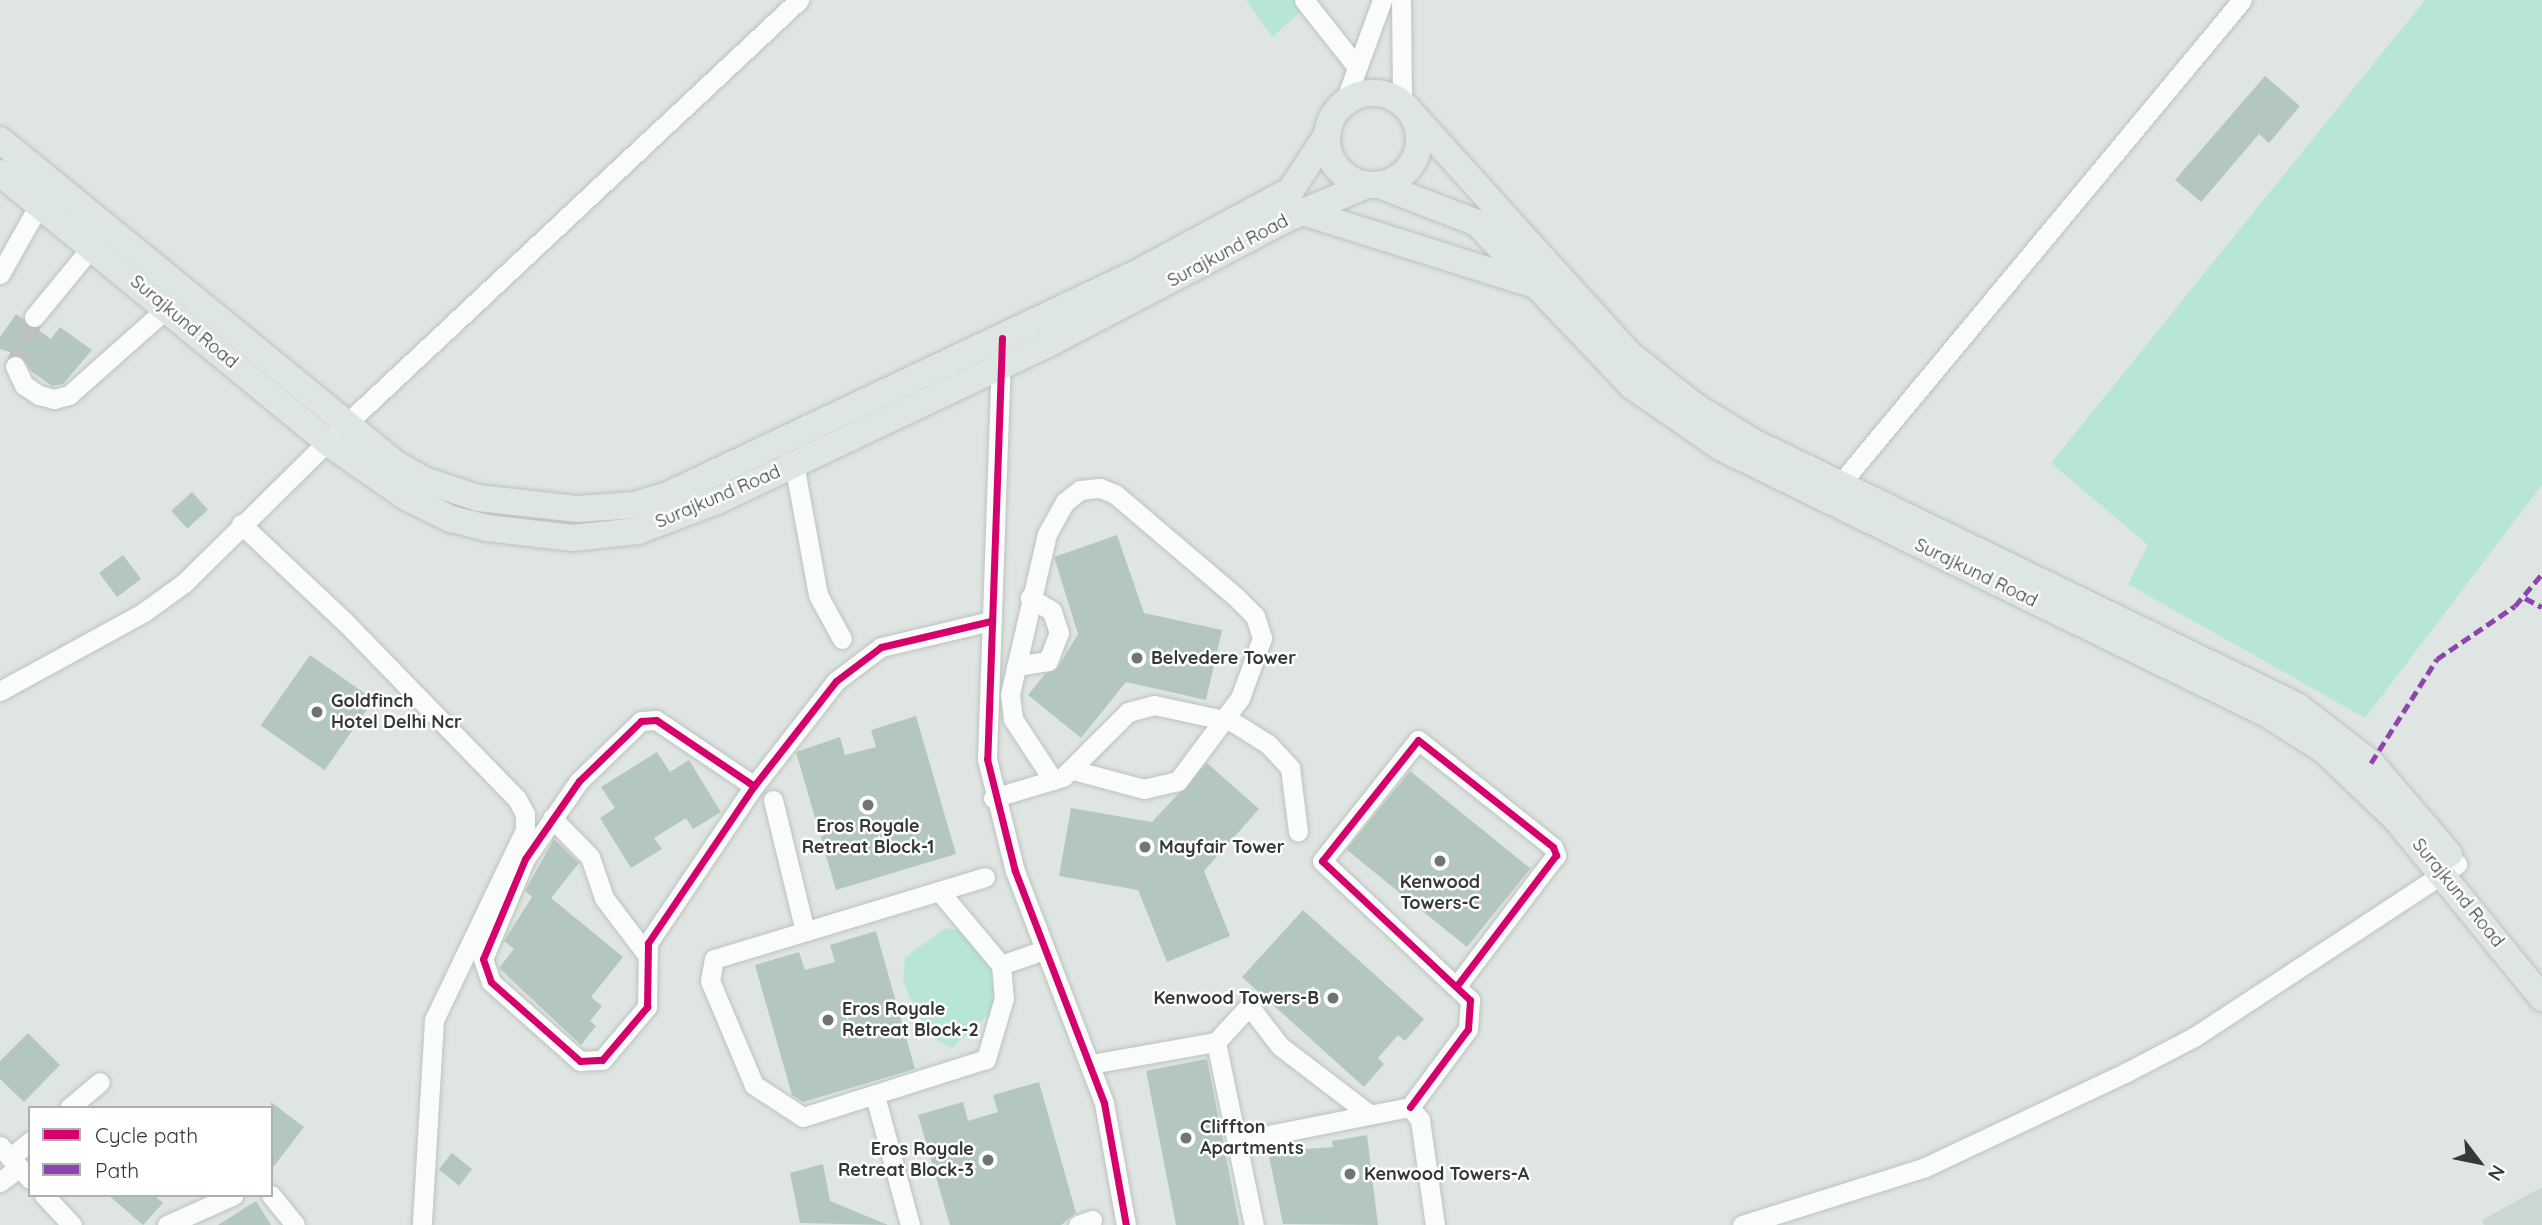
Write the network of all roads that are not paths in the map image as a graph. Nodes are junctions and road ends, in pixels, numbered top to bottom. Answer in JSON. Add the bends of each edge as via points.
{"nodes":[{"id":1,"x":799,"y":0,"type":"edge"},
{"id":2,"x":1304,"y":0,"type":"edge"},
{"id":3,"x":1382,"y":0,"type":"edge"},
{"id":4,"x":1401,"y":0,"type":"edge"},
{"id":5,"x":2242,"y":0,"type":"edge"},
{"id":6,"x":1357,"y":66,"type":"junction"},
{"id":7,"x":1344,"y":104,"type":"junction"},
{"id":8,"x":1407,"y":108,"type":"junction"},
{"id":9,"x":1327,"y":135,"type":"junction"},
{"id":10,"x":0,"y":140,"type":"edge"},
{"id":11,"x":0,"y":173,"type":"edge"},
{"id":12,"x":1373,"y":185,"type":"junction"},
{"id":13,"x":40,"y":203,"type":"junction"},
{"id":14,"x":1303,"y":212,"type":"junction"},
{"id":15,"x":110,"y":225,"type":"junction"},
{"id":16,"x":92,"y":246,"type":"junction"},
{"id":17,"x":0,"y":274,"type":"edge"},
{"id":18,"x":1538,"y":286,"type":"junction"},
{"id":19,"x":168,"y":307,"type":"junction"},
{"id":20,"x":34,"y":317,"type":"tunnel mouth"},
{"id":21,"x":1002,"y":338,"type":"junction"},
{"id":22,"x":15,"y":366,"type":"dead end"},
{"id":23,"x":1001,"y":367,"type":"junction"},
{"id":24,"x":336,"y":434,"type":"junction"},
{"id":25,"x":794,"y":464,"type":"junction"},
{"id":26,"x":1833,"y":492,"type":"junction"},
{"id":27,"x":241,"y":524,"type":"junction"},
{"id":28,"x":1030,"y":598,"type":"junction"},
{"id":29,"x":991,"y":621,"type":"junction"},
{"id":30,"x":842,"y":639,"type":"dead end"},
{"id":31,"x":1016,"y":666,"type":"junction"},
{"id":32,"x":0,"y":691,"type":"edge"},
{"id":33,"x":1223,"y":720,"type":"junction"},
{"id":34,"x":1073,"y":770,"type":"junction"},
{"id":35,"x":1053,"y":780,"type":"junction"},
{"id":36,"x":754,"y":786,"type":"junction"},
{"id":37,"x":993,"y":798,"type":"junction"},
{"id":38,"x":773,"y":800,"type":"dead end"},
{"id":39,"x":552,"y":818,"type":"junction"},
{"id":40,"x":1298,"y":831,"type":"dead end"},
{"id":41,"x":2451,"y":869,"type":"junction"},
{"id":42,"x":985,"y":877,"type":"dead end"},
{"id":43,"x":940,"y":892,"type":"junction"},
{"id":44,"x":804,"y":931,"type":"junction"},
{"id":45,"x":1044,"y":950,"type":"junction"},
{"id":46,"x":645,"y":952,"type":"junction"},
{"id":47,"x":1001,"y":965,"type":"junction"},
{"id":48,"x":2542,"y":973,"type":"edge"},
{"id":49,"x":1458,"y":984,"type":"junction"},
{"id":50,"x":2542,"y":998,"type":"edge"},
{"id":51,"x":1216,"y":1042,"type":"junction"},
{"id":52,"x":1091,"y":1064,"type":"junction"},
{"id":53,"x":100,"y":1082,"type":"dead end"},
{"id":54,"x":875,"y":1096,"type":"junction"},
{"id":55,"x":71,"y":1106,"type":"edge"},
{"id":56,"x":1410,"y":1107,"type":"junction"},
{"id":57,"x":1369,"y":1114,"type":"junction"},
{"id":58,"x":1238,"y":1141,"type":"junction"},
{"id":59,"x":28,"y":1144,"type":"edge"},
{"id":60,"x":15,"y":1162,"type":"edge"},
{"id":61,"x":0,"y":1182,"type":"edge"},
{"id":62,"x":46,"y":1197,"type":"edge"},
{"id":63,"x":230,"y":1197,"type":"edge"},
{"id":64,"x":273,"y":1197,"type":"edge"},
{"id":65,"x":72,"y":1225,"type":"edge"},
{"id":66,"x":167,"y":1225,"type":"edge"},
{"id":67,"x":295,"y":1225,"type":"edge"},
{"id":68,"x":422,"y":1225,"type":"edge"},
{"id":69,"x":910,"y":1225,"type":"edge"},
{"id":70,"x":1126,"y":1225,"type":"edge"},
{"id":71,"x":1254,"y":1225,"type":"edge"},
{"id":72,"x":1434,"y":1225,"type":"edge"},
{"id":73,"x":1742,"y":1225,"type":"edge"}],
"edges":[{"from":1,"to":24,"type":"street"},
{"from":2,"to":6,"type":"street"},
{"from":3,"to":6,"type":"street"},
{"from":4,"to":8,"type":"street"},
{"from":5,"to":26,"type":"street"},
{"from":6,"to":7,"type":"street"},
{"from":7,"to":8,"type":"main road","via":[[1376,93]]},
{"from":7,"to":9,"type":"main road"},
{"from":8,"to":12,"type":"main road","via":[[1420,140],[1416,157],[1405,172]]},
{"from":8,"to":26,"type":"main road","name":"Surajkund Road","via":[[1649,371]]},
{"from":9,"to":12,"type":"main road","via":[[1338,167]]},
{"from":9,"to":21,"type":"main road","name":"Surajkund Road","via":[[1291,190]]},
{"from":10,"to":15,"type":"main road","name":"Surajkund Road"},
{"from":11,"to":13,"type":"main road","name":"Surajkund Road"},
{"from":12,"to":14,"type":"main road","name":"Surajkund Road"},
{"from":12,"to":18,"type":"main road","name":"Surajkund Road","via":[[1476,223]]},
{"from":13,"to":16,"type":"main road","name":"Surajkund Road"},
{"from":13,"to":17,"type":"street"},
{"from":14,"to":18,"type":"main road"},
{"from":14,"to":23,"type":"main road","name":"Surajkund Road"},
{"from":15,"to":16,"type":"street"},
{"from":15,"to":24,"type":"main road","name":"Surajkund Road"},
{"from":16,"to":19,"type":"main road","name":"Surajkund Road"},
{"from":16,"to":20,"type":"street"},
{"from":18,"to":26,"type":"main road","name":"Surajkund Road","via":[[1604,358],[1657,405],[1722,448]]},
{"from":19,"to":22,"type":"street","via":[[69,395],[54,399],[39,394],[23,385]]},
{"from":19,"to":24,"type":"main road","name":"Surajkund Road"},
{"from":21,"to":23,"type":"street"},
{"from":21,"to":24,"type":"main road","name":"Surajkund Road","via":[[670,494],[635,505],[551,509],[478,498],[424,480]]},
{"from":23,"to":25,"type":"main road","name":"Surajkund Road"},
{"from":23,"to":29,"type":"street"},
{"from":24,"to":25,"type":"main road","name":"Surajkund Road","via":[[406,497],[451,519],[572,538],[650,527]]},
{"from":24,"to":27,"type":"street"},
{"from":25,"to":30,"type":"street","via":[[818,595]]},
{"from":26,"to":41,"type":"main road","name":"Surajkund Road","via":[[2297,706],[2371,762]]},
{"from":27,"to":32,"type":"street","via":[[184,583],[144,612]]},
{"from":27,"to":68,"type":"street","via":[[354,631],[517,799],[525,814],[525,830],[434,1020]]},
{"from":28,"to":31,"type":"street"},
{"from":28,"to":31,"type":"street","via":[[1052,611],[1059,633],[1048,661]]},
{"from":28,"to":33,"type":"street","via":[[1038,555],[1065,502],[1080,490],[1115,495],[1237,598],[1261,627],[1251,679]]},
{"from":29,"to":36,"type":"street","via":[[881,647],[860,658]]},
{"from":29,"to":37,"type":"street","via":[[987,759]]},
{"from":31,"to":35,"type":"street","via":[[1010,694],[1013,719]]},
{"from":33,"to":34,"type":"street","via":[[1139,706]]},
{"from":33,"to":34,"type":"street","via":[[1178,781],[1160,789]]},
{"from":33,"to":40,"type":"street","via":[[1281,755],[1296,794]]},
{"from":34,"to":35,"type":"street"},
{"from":35,"to":37,"type":"street"},
{"from":36,"to":39,"type":"street","via":[[650,717],[579,781]]},
{"from":36,"to":46,"type":"street"},
{"from":37,"to":45,"type":"street"},
{"from":38,"to":44,"type":"street"},
{"from":39,"to":46,"type":"street","via":[[590,857],[604,898]]},
{"from":39,"to":46,"type":"street","via":[[514,879],[483,959],[491,982],[580,1061],[592,1065],[647,1007]]},
{"from":41,"to":48,"type":"main road","name":"Surajkund Road"},
{"from":41,"to":50,"type":"main road","name":"Surajkund Road"},
{"from":41,"to":73,"type":"street","via":[[2194,1037],[2059,1107],[1923,1168]]},
{"from":42,"to":43,"type":"street"},
{"from":43,"to":44,"type":"street"},
{"from":43,"to":47,"type":"street"},
{"from":44,"to":54,"type":"street","via":[[714,959],[710,981],[748,1077],[785,1110],[803,1117]]},
{"from":45,"to":47,"type":"street"},
{"from":45,"to":52,"type":"street"},
{"from":47,"to":54,"type":"street","via":[[1004,998],[986,1059]]},
{"from":49,"to":49,"type":"street","via":[[1556,855],[1553,847],[1418,740],[1322,861]]},
{"from":49,"to":56,"type":"street","via":[[1470,1000],[1468,1029]]},
{"from":51,"to":52,"type":"street"},
{"from":51,"to":57,"type":"street","via":[[1249,1006],[1280,1046]]},
{"from":51,"to":58,"type":"street"},
{"from":52,"to":70,"type":"street"},
{"from":53,"to":55,"type":"street"},
{"from":54,"to":69,"type":"street"},
{"from":56,"to":57,"type":"street"},
{"from":56,"to":72,"type":"street","via":[[1420,1119]]},
{"from":57,"to":58,"type":"street"},
{"from":58,"to":71,"type":"street"},
{"from":59,"to":60,"type":"street"},
{"from":60,"to":61,"type":"street"},
{"from":62,"to":65,"type":"street"},
{"from":63,"to":66,"type":"street"},
{"from":64,"to":67,"type":"street"}]}
